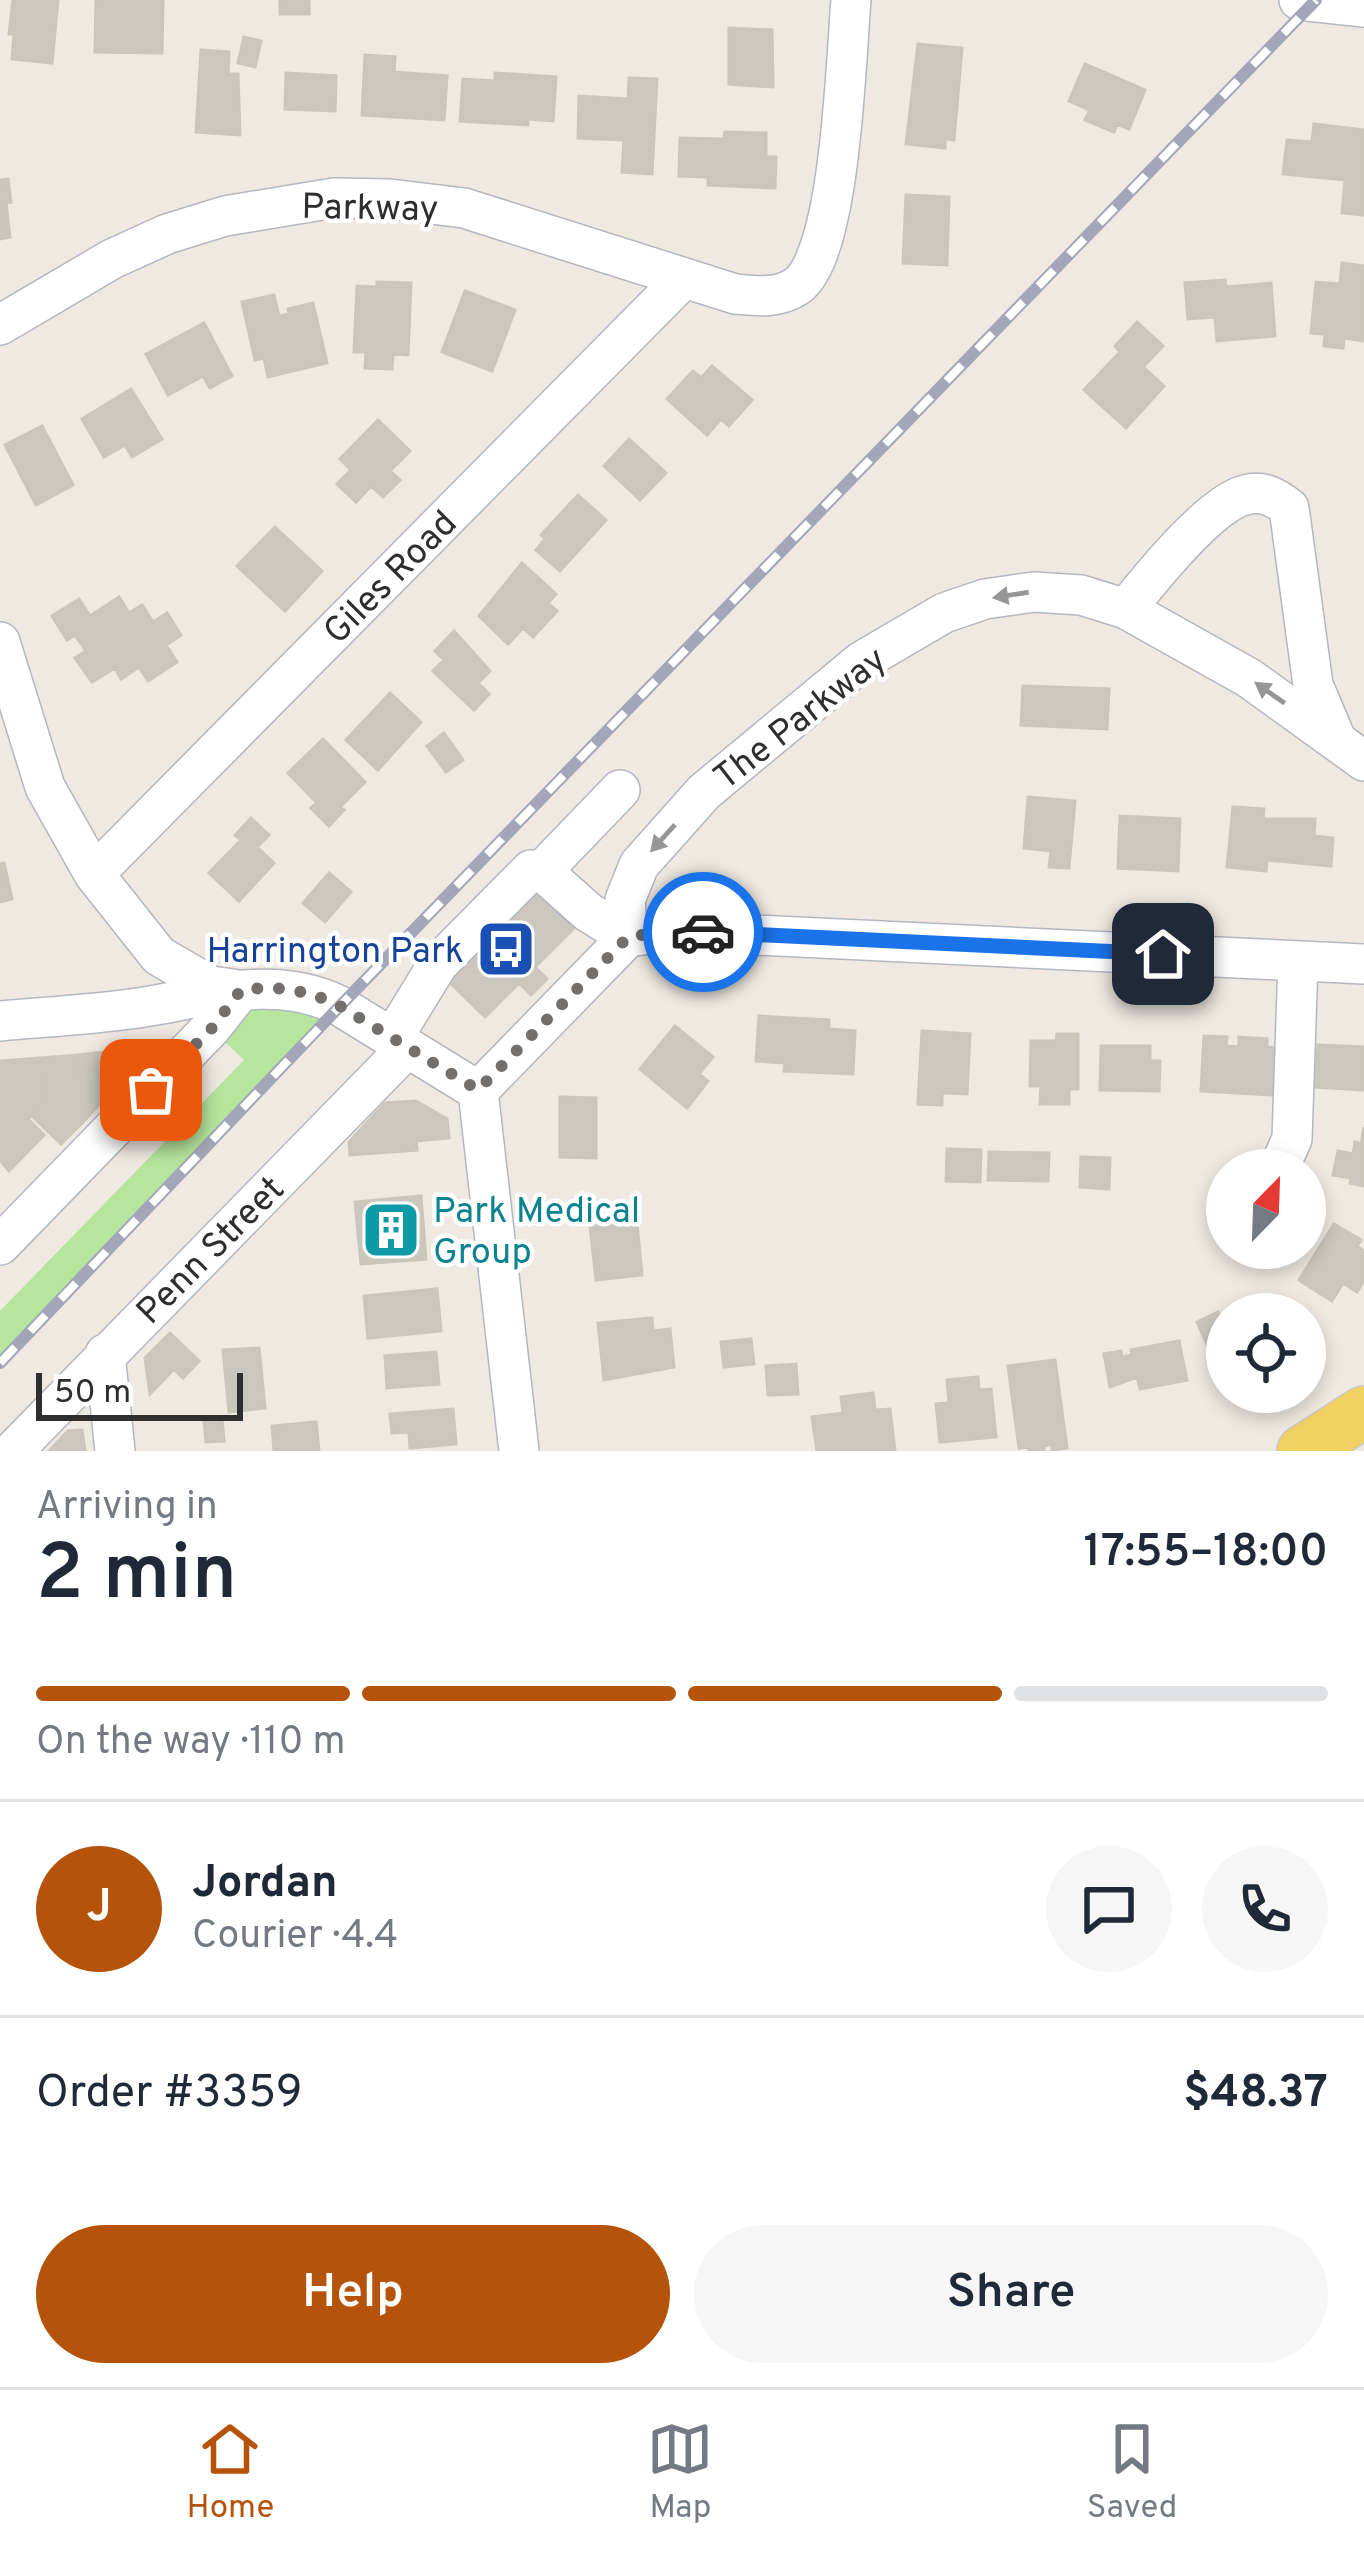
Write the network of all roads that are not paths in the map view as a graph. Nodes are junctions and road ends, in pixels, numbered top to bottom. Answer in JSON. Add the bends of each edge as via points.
{"nodes":[{"id":1,"x":851,"y":0,"type":"edge"},
{"id":2,"x":1299,"y":0,"type":"edge"},
{"id":3,"x":1364,"y":7,"type":"edge"},
{"id":4,"x":684,"y":278,"type":"junction"},
{"id":5,"x":0,"y":325,"type":"edge"},
{"id":6,"x":1126,"y":609,"type":"junction"},
{"id":7,"x":0,"y":642,"type":"edge"},
{"id":8,"x":1350,"y":750,"type":"edge"},
{"id":9,"x":620,"y":790,"type":"dead end"},
{"id":10,"x":542,"y":871,"type":"junction"},
{"id":11,"x":94,"y":874,"type":"junction"},
{"id":12,"x":628,"y":937,"type":"junction"},
{"id":13,"x":1298,"y":961,"type":"junction"},
{"id":14,"x":1364,"y":964,"type":"edge"},
{"id":15,"x":241,"y":990,"type":"junction"},
{"id":16,"x":0,"y":1021,"type":"edge"},
{"id":17,"x":400,"y":1044,"type":"junction"},
{"id":18,"x":478,"y":1090,"type":"junction"},
{"id":19,"x":1287,"y":1149,"type":"edge"},
{"id":20,"x":0,"y":1244,"type":"edge"},
{"id":21,"x":105,"y":1354,"type":"junction"},
{"id":22,"x":1364,"y":1412,"type":"edge"},
{"id":23,"x":13,"y":1451,"type":"edge"},
{"id":24,"x":115,"y":1451,"type":"edge"},
{"id":25,"x":519,"y":1451,"type":"edge"},
{"id":26,"x":1303,"y":1451,"type":"edge"}],
"edges":[{"from":1,"to":4,"type":"street","name":"Parkway","via":[[829,224],[815,267],[767,298]]},
{"from":2,"to":3,"type":"street"},
{"from":4,"to":5,"type":"street","name":"Parkway","via":[[464,208],[334,198],[167,234]]},
{"from":4,"to":11,"type":"street","name":"Giles Road"},
{"from":8,"to":6,"type":"street","name":"The Parkway","one_way":true,"via":[[1249,678]]},
{"from":6,"to":8,"type":"street","name":"The Parkway","via":[[1226,503],[1271,494],[1289,508],[1313,685]]},
{"from":6,"to":12,"type":"street","name":"The Parkway","one_way":true,"via":[[1057,593],[985,599],[862,661],[704,791],[639,865],[625,899]]},
{"from":7,"to":11,"type":"street","via":[[45,787]]},
{"from":9,"to":10,"type":"street","name":"Penn Street"},
{"from":10,"to":12,"type":"street"},
{"from":10,"to":17,"type":"street","name":"Penn Street","via":[[531,870],[438,964]]},
{"from":11,"to":15,"type":"street","via":[[159,956],[211,986]]},
{"from":12,"to":13,"type":"street","via":[[671,931]]},
{"from":12,"to":18,"type":"street"},
{"from":13,"to":14,"type":"street"},
{"from":13,"to":19,"type":"street"},
{"from":15,"to":16,"type":"street"},
{"from":15,"to":17,"type":"street","via":[[318,995]]},
{"from":15,"to":20,"type":"street"},
{"from":17,"to":18,"type":"street"},
{"from":17,"to":21,"type":"street","name":"Penn Street"},
{"from":18,"to":25,"type":"street"},
{"from":21,"to":23,"type":"street","name":"Penn Street"},
{"from":21,"to":24,"type":"street"},
{"from":22,"to":26,"type":"main road"}]}
